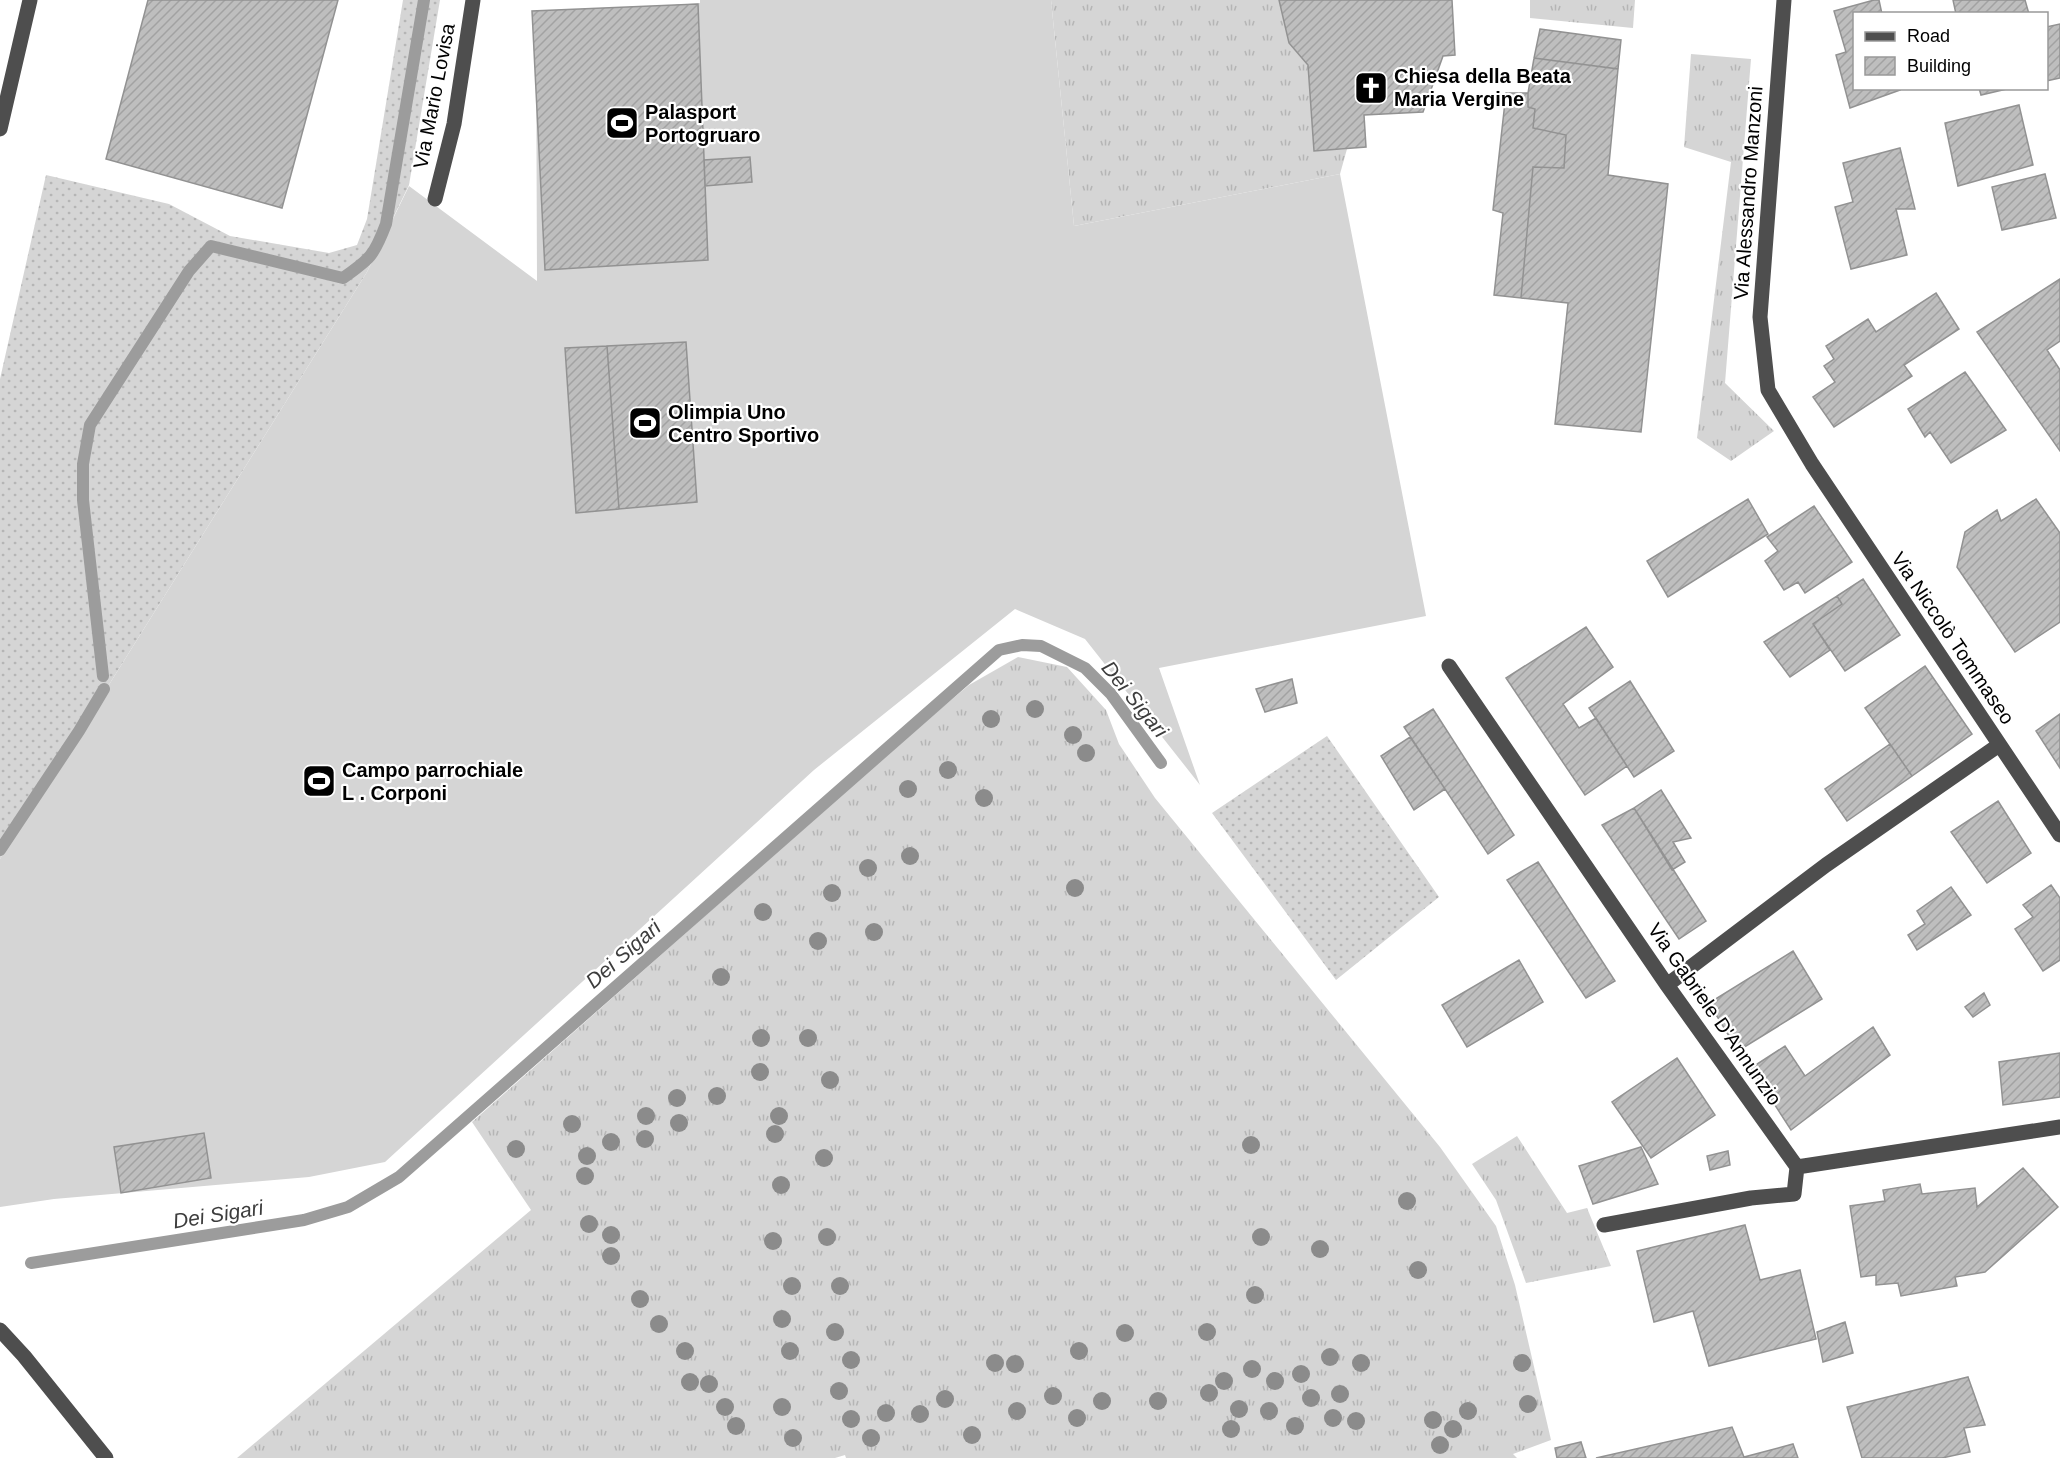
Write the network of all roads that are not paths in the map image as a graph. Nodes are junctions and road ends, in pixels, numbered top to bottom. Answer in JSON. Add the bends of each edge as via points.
{"nodes":[{"id":1,"x":30,"y":0,"type":"edge"},
{"id":2,"x":473,"y":0,"type":"edge"},
{"id":3,"x":1784,"y":0,"type":"edge"},
{"id":4,"x":0,"y":129,"type":"edge"},
{"id":5,"x":435,"y":199,"type":"dead end"},
{"id":6,"x":1768,"y":390,"type":"joint"},
{"id":7,"x":1449,"y":666,"type":"dead end"},
{"id":8,"x":1999,"y":745,"type":"junction"},
{"id":9,"x":2060,"y":835,"type":"edge"},
{"id":10,"x":1667,"y":985,"type":"junction"},
{"id":11,"x":2060,"y":1127,"type":"edge"},
{"id":12,"x":1797,"y":1167,"type":"junction"},
{"id":13,"x":1604,"y":1225,"type":"dead end"},
{"id":14,"x":0,"y":1330,"type":"edge"},
{"id":15,"x":106,"y":1458,"type":"edge"}],
"edges":[{"from":1,"to":4,"type":"street"},
{"from":2,"to":5,"type":"street","name":"Via Mario Lovisa","via":[[454,124]]},
{"from":3,"to":6,"type":"street","name":"Via Alessandro Manzoni","via":[[1760,317]]},
{"from":6,"to":8,"type":"street","name":"Via Niccolò Tommaseo","via":[[1812,464]]},
{"from":7,"to":10,"type":"street","name":"Via Gabriele D'Annunzio"},
{"from":8,"to":9,"type":"street","name":"Via Niccolò Tommaseo"},
{"from":8,"to":10,"type":"street","via":[[1826,865]]},
{"from":10,"to":12,"type":"street","name":"Via Gabriele D'Annunzio"},
{"from":11,"to":12,"type":"street"},
{"from":12,"to":13,"type":"street","via":[[1794,1194]]},
{"from":14,"to":15,"type":"street"}]}
